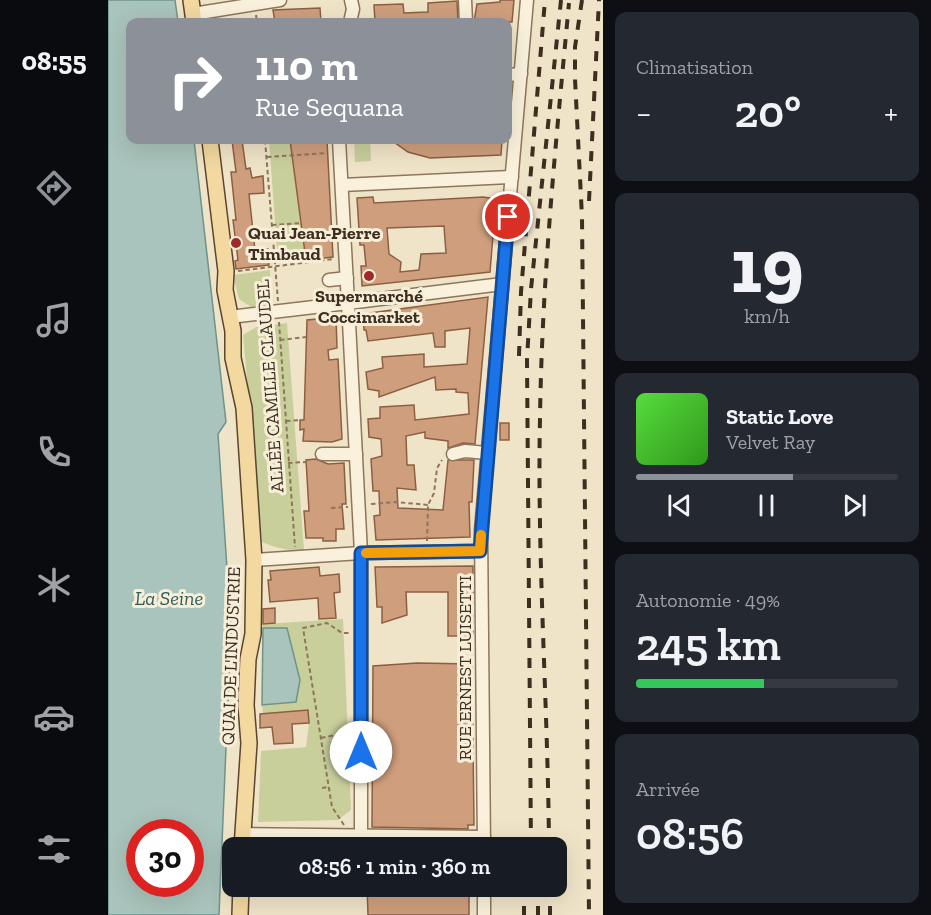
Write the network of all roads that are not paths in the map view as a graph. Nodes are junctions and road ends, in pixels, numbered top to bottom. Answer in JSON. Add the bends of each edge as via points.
{"nodes":[{"id":1,"x":280,"y":0,"type":"edge"},
{"id":2,"x":351,"y":0,"type":"edge"},
{"id":3,"x":465,"y":0,"type":"edge"},
{"id":4,"x":527,"y":0,"type":"edge"},
{"id":5,"x":193,"y":12,"type":"edge"},
{"id":6,"x":351,"y":18,"type":"edge"},
{"id":7,"x":466,"y":18,"type":"edge"},
{"id":8,"x":521,"y":74,"type":"junction"},
{"id":9,"x":512,"y":75,"type":"edge"},
{"id":10,"x":210,"y":144,"type":"edge"},
{"id":11,"x":339,"y":144,"type":"edge"},
{"id":12,"x":512,"y":177,"type":"junction"},
{"id":13,"x":342,"y":185,"type":"junction"},
{"id":14,"x":347,"y":278,"type":"junction"},
{"id":15,"x":329,"y":280,"type":"dead end"},
{"id":16,"x":502,"y":284,"type":"junction"},
{"id":17,"x":348,"y":303,"type":"junction"},
{"id":18,"x":230,"y":317,"type":"junction"},
{"id":19,"x":487,"y":453,"type":"junction"},
{"id":20,"x":322,"y":454,"type":"dead end"},
{"id":21,"x":356,"y":455,"type":"junction"},
{"id":22,"x":449,"y":456,"type":"road end"},
{"id":23,"x":480,"y":551,"type":"junction"},
{"id":24,"x":361,"y":553,"type":"junction"},
{"id":25,"x":254,"y":560,"type":"junction"},
{"id":26,"x":243,"y":837,"type":"edge"},
{"id":27,"x":325,"y":837,"type":"edge"},
{"id":28,"x":361,"y":837,"type":"joint"},
{"id":29,"x":484,"y":837,"type":"edge"},
{"id":30,"x":241,"y":897,"type":"edge"},
{"id":31,"x":484,"y":897,"type":"edge"},
{"id":32,"x":240,"y":915,"type":"edge"},
{"id":33,"x":484,"y":915,"type":"edge"}],
"edges":[{"from":1,"to":5,"type":"street"},
{"from":2,"to":6,"type":"street"},
{"from":3,"to":7,"type":"street"},
{"from":4,"to":8,"type":"street","name":"RUE ERNEST LUISETTI"},
{"from":8,"to":9,"type":"street"},
{"from":8,"to":12,"type":"street","name":"RUE ERNEST LUISETTI"},
{"from":10,"to":18,"type":"main road"},
{"from":11,"to":13,"type":"street"},
{"from":12,"to":13,"type":"street"},
{"from":12,"to":16,"type":"street","name":"RUE ERNEST LUISETTI"},
{"from":13,"to":14,"type":"street"},
{"from":14,"to":15,"type":"street"},
{"from":14,"to":17,"type":"street"},
{"from":16,"to":17,"type":"street"},
{"from":16,"to":19,"type":"street","name":"RUE ERNEST LUISETTI"},
{"from":17,"to":18,"type":"street"},
{"from":17,"to":21,"type":"street"},
{"from":18,"to":25,"type":"main road","name":"QUAI DE L'INDUSTRIE","via":[[233,358],[244,408]]},
{"from":19,"to":22,"type":"street"},
{"from":19,"to":23,"type":"street","name":"RUE ERNEST LUISETTI"},
{"from":20,"to":21,"type":"street"},
{"from":21,"to":24,"type":"street"},
{"from":23,"to":24,"type":"street"},
{"from":23,"to":29,"type":"street","name":"RUE ERNEST LUISETTI"},
{"from":24,"to":25,"type":"street"},
{"from":24,"to":28,"type":"street"},
{"from":25,"to":26,"type":"main road","name":"QUAI DE L'INDUSTRIE"},
{"from":27,"to":28,"type":"street"},
{"from":30,"to":32,"type":"main road"},
{"from":31,"to":33,"type":"street"}]}
